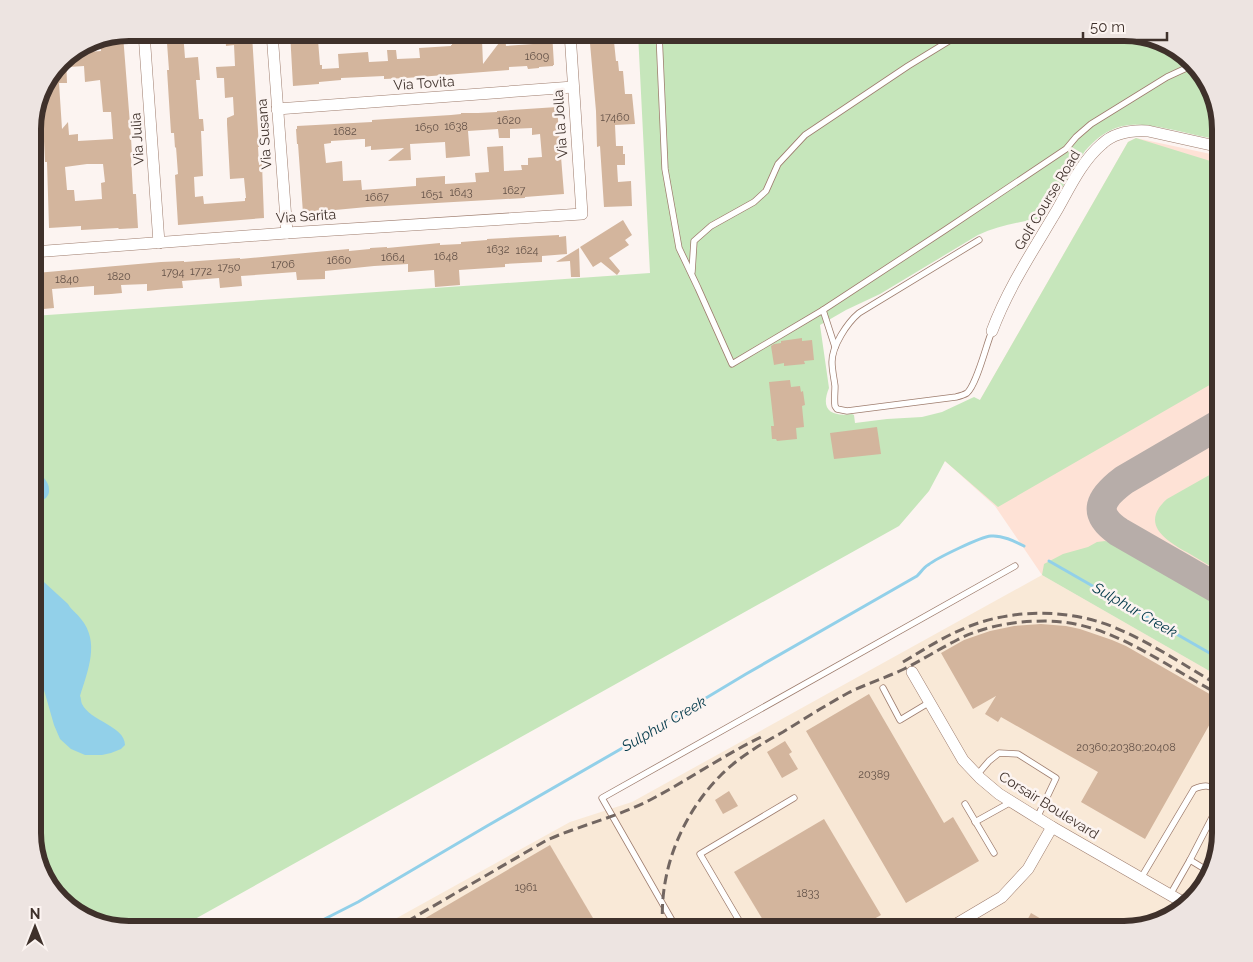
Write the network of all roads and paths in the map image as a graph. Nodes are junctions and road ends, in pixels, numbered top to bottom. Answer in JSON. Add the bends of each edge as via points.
{"nodes":[{"id":1,"x":145,"y":41,"type":"edge"},
{"id":2,"x":273,"y":41,"type":"edge"},
{"id":3,"x":570,"y":41,"type":"edge"},
{"id":4,"x":659,"y":41,"type":"edge"},
{"id":5,"x":948,"y":41,"type":"edge"},
{"id":6,"x":1187,"y":68,"type":"edge"},
{"id":7,"x":572,"y":87,"type":"junction"},
{"id":8,"x":278,"y":109,"type":"junction"},
{"id":9,"x":1212,"y":145,"type":"edge"},
{"id":10,"x":582,"y":214,"type":"joint"},
{"id":11,"x":287,"y":232,"type":"junction"},
{"id":12,"x":979,"y":240,"type":"dead end"},
{"id":13,"x":160,"y":243,"type":"junction"},
{"id":14,"x":41,"y":251,"type":"edge"},
{"id":15,"x":692,"y":274,"type":"junction"},
{"id":16,"x":823,"y":310,"type":"junction"},
{"id":17,"x":992,"y":331,"type":"joint"},
{"id":18,"x":836,"y":347,"type":"junction"},
{"id":19,"x":1015,"y":566,"type":"dead end"},
{"id":20,"x":912,"y":672,"type":"dead end"},
{"id":21,"x":884,"y":688,"type":"dead end"},
{"id":22,"x":930,"y":702,"type":"junction"},
{"id":23,"x":977,"y":774,"type":"junction"},
{"id":24,"x":1212,"y":788,"type":"edge"},
{"id":25,"x":794,"y":798,"type":"dead end"},
{"id":26,"x":1011,"y":802,"type":"junction"},
{"id":27,"x":965,"y":804,"type":"dead end"},
{"id":28,"x":1212,"y":817,"type":"edge"},
{"id":29,"x":1037,"y":818,"type":"junction"},
{"id":30,"x":976,"y":822,"type":"junction"},
{"id":31,"x":1052,"y":827,"type":"junction"},
{"id":32,"x":994,"y":853,"type":"dead end"},
{"id":33,"x":1190,"y":860,"type":"junction"},
{"id":34,"x":1204,"y":868,"type":"edge"},
{"id":35,"x":1141,"y":878,"type":"junction"},
{"id":36,"x":1170,"y":895,"type":"junction"},
{"id":37,"x":1180,"y":901,"type":"edge"},
{"id":38,"x":672,"y":921,"type":"edge"},
{"id":39,"x":739,"y":921,"type":"edge"},
{"id":40,"x":963,"y":921,"type":"edge"}],
"edges":[{"from":1,"to":13,"type":"street","name":"Via Julia"},
{"from":2,"to":8,"type":"street","name":"Via Susana"},
{"from":3,"to":7,"type":"street","name":"Via la Jolla"},
{"from":4,"to":15,"type":"lane","via":[[665,169],[679,248]]},
{"from":5,"to":15,"type":"lane","via":[[805,135],[778,164],[766,191],[754,202],[711,226],[694,241]]},
{"from":6,"to":16,"type":"lane","via":[[1091,124],[1066,149]]},
{"from":7,"to":8,"type":"street","name":"Via Tovita"},
{"from":7,"to":10,"type":"street","name":"Via la Jolla"},
{"from":8,"to":11,"type":"street","name":"Via Susana"},
{"from":9,"to":17,"type":"street","name":"Golf Course Road","via":[[1138,130],[1112,136],[1102,143],[1081,168],[1015,283]]},
{"from":10,"to":11,"type":"street","name":"Via Sarita"},
{"from":11,"to":13,"type":"street","name":"Via Sarita"},
{"from":12,"to":18,"type":"lane","via":[[859,313],[848,324]]},
{"from":13,"to":14,"type":"street","name":"Via Sarita"},
{"from":15,"to":16,"type":"lane","via":[[732,364]]},
{"from":16,"to":18,"type":"lane"},
{"from":17,"to":18,"type":"lane","via":[[974,382],[964,395],[847,411],[837,409],[834,402],[832,360]]},
{"from":19,"to":38,"type":"lane","via":[[602,798]]},
{"from":20,"to":22,"type":"street","name":"Corsair Boulevard"},
{"from":21,"to":22,"type":"lane","via":[[900,720]]},
{"from":22,"to":23,"type":"street","name":"Corsair Boulevard","via":[[963,760]]},
{"from":23,"to":26,"type":"street","name":"Corsair Boulevard"},
{"from":23,"to":29,"type":"lane","via":[[999,753],[1018,754],[1056,778]]},
{"from":24,"to":35,"type":"lane","via":[[1203,785],[1194,789]]},
{"from":25,"to":39,"type":"lane","via":[[700,854]]},
{"from":26,"to":29,"type":"street","name":"Corsair Boulevard"},
{"from":26,"to":30,"type":"lane"},
{"from":27,"to":30,"type":"lane"},
{"from":28,"to":33,"type":"lane"},
{"from":29,"to":31,"type":"street","name":"Corsair Boulevard"},
{"from":30,"to":32,"type":"lane"},
{"from":31,"to":35,"type":"street","name":"Corsair Boulevard"},
{"from":31,"to":40,"type":"street","via":[[1028,869],[1002,897]]},
{"from":33,"to":34,"type":"lane"},
{"from":33,"to":36,"type":"lane"},
{"from":35,"to":36,"type":"street","name":"Corsair Boulevard"},
{"from":36,"to":37,"type":"street","name":"Corsair Boulevard"}]}
